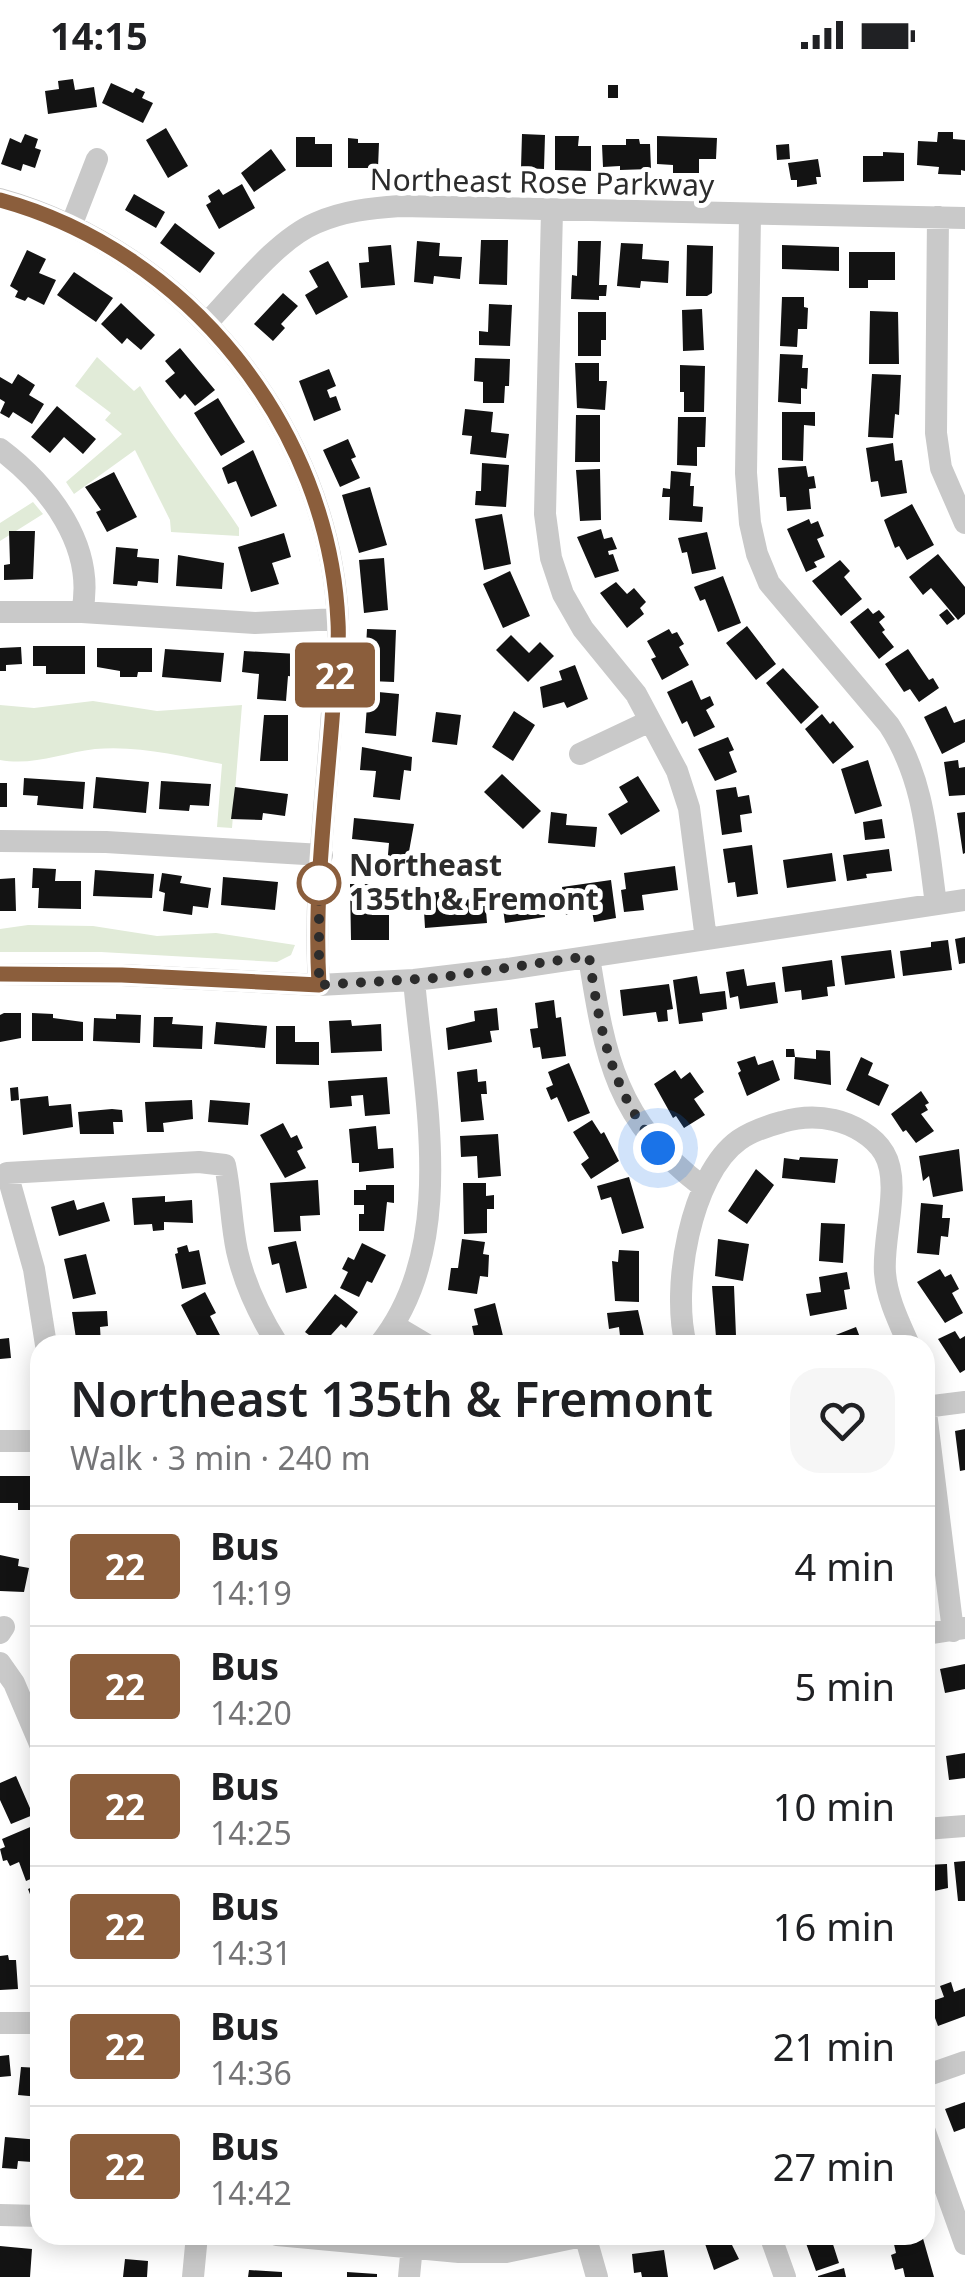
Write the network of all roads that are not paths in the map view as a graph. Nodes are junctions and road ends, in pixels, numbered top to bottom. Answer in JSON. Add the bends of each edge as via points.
{"nodes":[{"id":1,"x":97,"y":159,"type":"dead end"},
{"id":2,"x":0,"y":200,"type":"edge"},
{"id":3,"x":552,"y":210,"type":"junction"},
{"id":4,"x":750,"y":216,"type":"junction"},
{"id":5,"x":938,"y":217,"type":"junction"},
{"id":6,"x":965,"y":218,"type":"edge"},
{"id":7,"x":71,"y":226,"type":"junction"},
{"id":8,"x":207,"y":322,"type":"junction"},
{"id":9,"x":0,"y":448,"type":"edge"},
{"id":10,"x":965,"y":523,"type":"edge"},
{"id":11,"x":0,"y":612,"type":"edge"},
{"id":12,"x":82,"y":612,"type":"junction"},
{"id":13,"x":338,"y":619,"type":"junction"},
{"id":14,"x":650,"y":721,"type":"junction"},
{"id":15,"x":580,"y":754,"type":"dead end"},
{"id":16,"x":0,"y":841,"type":"edge"},
{"id":17,"x":322,"y":854,"type":"junction"},
{"id":18,"x":965,"y":900,"type":"edge"},
{"id":19,"x":936,"y":904,"type":"junction"},
{"id":20,"x":706,"y":939,"type":"junction"},
{"id":21,"x":589,"y":956,"type":"junction"},
{"id":22,"x":0,"y":974,"type":"edge"},
{"id":23,"x":414,"y":980,"type":"junction"},
{"id":24,"x":319,"y":985,"type":"junction"},
{"id":25,"x":703,"y":1187,"type":"junction"},
{"id":26,"x":395,"y":1326,"type":"junction"},
{"id":27,"x":44,"y":1335,"type":"edge"},
{"id":28,"x":272,"y":1335,"type":"edge"},
{"id":29,"x":387,"y":1335,"type":"edge"},
{"id":30,"x":410,"y":1335,"type":"edge"},
{"id":31,"x":685,"y":1335,"type":"edge"},
{"id":32,"x":905,"y":1335,"type":"edge"},
{"id":33,"x":965,"y":1402,"type":"edge"},
{"id":34,"x":935,"y":1404,"type":"edge"},
{"id":35,"x":0,"y":1441,"type":"edge"},
{"id":36,"x":30,"y":1441,"type":"edge"},
{"id":37,"x":935,"y":1471,"type":"edge"},
{"id":38,"x":959,"y":1629,"type":"edge"},
{"id":39,"x":0,"y":1663,"type":"edge"},
{"id":40,"x":30,"y":1721,"type":"edge"},
{"id":41,"x":965,"y":1826,"type":"edge"},
{"id":42,"x":935,"y":1829,"type":"edge"},
{"id":43,"x":0,"y":2023,"type":"edge"},
{"id":44,"x":30,"y":2023,"type":"edge"},
{"id":45,"x":965,"y":2062,"type":"edge"},
{"id":46,"x":935,"y":2072,"type":"edge"},
{"id":47,"x":935,"y":2160,"type":"edge"},
{"id":48,"x":0,"y":2215,"type":"edge"},
{"id":49,"x":30,"y":2216,"type":"edge"},
{"id":50,"x":965,"y":2244,"type":"edge"},
{"id":51,"x":196,"y":2245,"type":"edge"},
{"id":52,"x":413,"y":2245,"type":"edge"},
{"id":53,"x":447,"y":2245,"type":"edge"},
{"id":54,"x":539,"y":2245,"type":"edge"},
{"id":55,"x":589,"y":2245,"type":"edge"},
{"id":56,"x":774,"y":2245,"type":"edge"},
{"id":57,"x":193,"y":2277,"type":"edge"},
{"id":58,"x":409,"y":2277,"type":"edge"},
{"id":59,"x":597,"y":2277,"type":"edge"},
{"id":60,"x":786,"y":2277,"type":"edge"}],
"edges":[{"from":1,"to":7,"type":"street"},
{"from":2,"to":7,"type":"street"},
{"from":3,"to":4,"type":"street","name":"Northeast Rose Parkway"},
{"from":3,"to":8,"type":"street","name":"Northeast Rose Parkway","via":[[400,206],[314,224],[288,240]]},
{"from":3,"to":14,"type":"street","via":[[545,514],[551,558],[583,629]]},
{"from":4,"to":5,"type":"street","name":"Northeast Rose Parkway"},
{"from":4,"to":19,"type":"street","via":[[746,474],[757,554],[769,583],[906,751],[922,796]]},
{"from":5,"to":6,"type":"street","name":"Northeast Rose Parkway"},
{"from":5,"to":10,"type":"street","via":[[936,434],[941,468]]},
{"from":7,"to":8,"type":"street","via":[[148,271]]},
{"from":8,"to":13,"type":"street","via":[[253,380],[295,451],[324,535]]},
{"from":9,"to":12,"type":"street","via":[[39,484],[72,534],[86,572]]},
{"from":11,"to":12,"type":"street"},
{"from":12,"to":13,"type":"street","via":[[255,623]]},
{"from":13,"to":17,"type":"street"},
{"from":14,"to":15,"type":"street"},
{"from":14,"to":20,"type":"street","via":[[689,808]]},
{"from":16,"to":17,"type":"street"},
{"from":17,"to":24,"type":"street"},
{"from":18,"to":19,"type":"street"},
{"from":19,"to":20,"type":"street"},
{"from":20,"to":21,"type":"street"},
{"from":21,"to":23,"type":"street"},
{"from":21,"to":25,"type":"street","via":[[601,1036],[625,1100],[658,1148]]},
{"from":22,"to":24,"type":"street"},
{"from":23,"to":24,"type":"street"},
{"from":23,"to":26,"type":"street","via":[[430,1217],[412,1294]]},
{"from":25,"to":31,"type":"street","via":[[681,1282]]},
{"from":25,"to":32,"type":"street","via":[[739,1140],[764,1128],[822,1117],[850,1124],[884,1153],[892,1180],[885,1276]]},
{"from":26,"to":29,"type":"street"},
{"from":26,"to":30,"type":"street"},
{"from":27,"to":28,"type":"street","via":[[7,1174],[199,1162],[225,1165],[244,1277]]},
{"from":33,"to":34,"type":"street"},
{"from":35,"to":36,"type":"street"},
{"from":37,"to":38,"type":"street"},
{"from":39,"to":40,"type":"street"},
{"from":41,"to":42,"type":"street"},
{"from":43,"to":44,"type":"street"},
{"from":45,"to":46,"type":"street"},
{"from":47,"to":50,"type":"street"},
{"from":48,"to":49,"type":"street"},
{"from":51,"to":57,"type":"street"},
{"from":52,"to":58,"type":"street"},
{"from":53,"to":54,"type":"street","via":[[506,2252]]},
{"from":55,"to":59,"type":"street"},
{"from":56,"to":60,"type":"street"}]}
